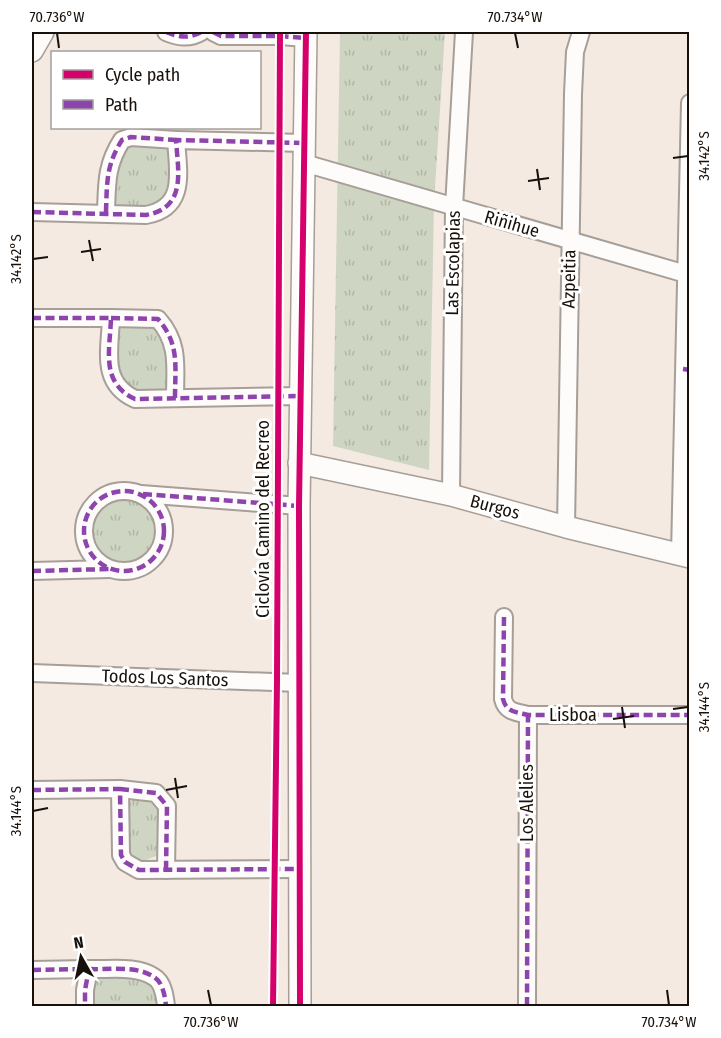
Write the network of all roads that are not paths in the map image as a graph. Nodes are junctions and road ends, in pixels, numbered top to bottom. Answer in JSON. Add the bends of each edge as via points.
{"nodes":[{"id":1,"x":43,"y":32,"type":"edge"},
{"id":2,"x":166,"y":32,"type":"edge"},
{"id":3,"x":201,"y":32,"type":"edge"},
{"id":4,"x":213,"y":32,"type":"edge"},
{"id":5,"x":464,"y":32,"type":"edge"},
{"id":6,"x":581,"y":32,"type":"edge"},
{"id":7,"x":306,"y":35,"type":"edge"},
{"id":8,"x":32,"y":51,"type":"edge"},
{"id":9,"x":690,"y":103,"type":"edge"},
{"id":10,"x":176,"y":140,"type":"junction"},
{"id":11,"x":304,"y":153,"type":"junction"},
{"id":12,"x":688,"y":199,"type":"edge"},
{"id":13,"x":454,"y":207,"type":"junction"},
{"id":14,"x":32,"y":212,"type":"edge"},
{"id":15,"x":106,"y":212,"type":"junction"},
{"id":16,"x":570,"y":241,"type":"junction"},
{"id":17,"x":686,"y":274,"type":"junction"},
{"id":18,"x":32,"y":318,"type":"edge"},
{"id":19,"x":111,"y":318,"type":"junction"},
{"id":20,"x":686,"y":369,"type":"edge"},
{"id":21,"x":300,"y":396,"type":"junction"},
{"id":22,"x":175,"y":398,"type":"junction"},
{"id":23,"x":299,"y":464,"type":"junction"},
{"id":24,"x":141,"y":494,"type":"junction"},
{"id":25,"x":451,"y":495,"type":"junction"},
{"id":26,"x":299,"y":506,"type":"junction"},
{"id":27,"x":566,"y":527,"type":"junction"},
{"id":28,"x":685,"y":556,"type":"edge"},
{"id":29,"x":110,"y":569,"type":"junction"},
{"id":30,"x":32,"y":571,"type":"edge"},
{"id":31,"x":504,"y":617,"type":"dead end"},
{"id":32,"x":32,"y":673,"type":"edge"},
{"id":33,"x":299,"y":683,"type":"junction"},
{"id":34,"x":528,"y":715,"type":"junction"},
{"id":35,"x":690,"y":715,"type":"edge"},
{"id":36,"x":120,"y":789,"type":"junction"},
{"id":37,"x":32,"y":790,"type":"edge"},
{"id":38,"x":300,"y":869,"type":"junction"},
{"id":39,"x":166,"y":870,"type":"junction"},
{"id":40,"x":88,"y":969,"type":"junction"},
{"id":41,"x":32,"y":970,"type":"edge"},
{"id":42,"x":85,"y":1006,"type":"edge"},
{"id":43,"x":166,"y":1006,"type":"edge"},
{"id":44,"x":300,"y":1006,"type":"edge"},
{"id":45,"x":527,"y":1006,"type":"edge"}],
"edges":[{"from":1,"to":8,"type":"street"},
{"from":2,"to":3,"type":"street","via":[[185,37]]},
{"from":4,"to":7,"type":"street","via":[[221,36]]},
{"from":5,"to":13,"type":"street","name":"Las Escolapias"},
{"from":6,"to":16,"type":"street","name":"Azpeitia","via":[[575,52]]},
{"from":7,"to":11,"type":"street"},
{"from":9,"to":12,"type":"street"},
{"from":10,"to":11,"type":"street","name":"Riñihue"},
{"from":10,"to":15,"type":"street","via":[[122,140],[107,173]]},
{"from":10,"to":15,"type":"street","via":[[179,182],[170,204],[158,213]]},
{"from":11,"to":13,"type":"street","name":"Riñihue"},
{"from":11,"to":21,"type":"street"},
{"from":12,"to":17,"type":"street"},
{"from":13,"to":16,"type":"street","name":"Riñihue"},
{"from":13,"to":25,"type":"street","name":"Las Escolapias"},
{"from":14,"to":15,"type":"street"},
{"from":16,"to":17,"type":"street","name":"Riñihue"},
{"from":16,"to":27,"type":"street","name":"Azpeitia"},
{"from":17,"to":20,"type":"street"},
{"from":18,"to":19,"type":"street"},
{"from":19,"to":22,"type":"street","via":[[158,319],[167,329],[173,340]]},
{"from":19,"to":22,"type":"street","via":[[109,373],[115,385],[135,399]]},
{"from":20,"to":28,"type":"street"},
{"from":21,"to":22,"type":"street"},
{"from":21,"to":23,"type":"street"},
{"from":23,"to":25,"type":"street","name":"Burgos"},
{"from":23,"to":26,"type":"street"},
{"from":24,"to":26,"type":"street"},
{"from":24,"to":29,"type":"street","via":[[151,500],[164,521],[162,546],[156,556],[136,570]]},
{"from":24,"to":29,"type":"street","via":[[115,492],[93,505],[87,516],[85,541],[90,553]]},
{"from":25,"to":27,"type":"street","name":"Burgos"},
{"from":26,"to":33,"type":"street"},
{"from":27,"to":28,"type":"street","name":"Burgos"},
{"from":29,"to":30,"type":"street"},
{"from":31,"to":34,"type":"street","via":[[503,699],[510,710]]},
{"from":32,"to":33,"type":"street","name":"Todos Los Santos"},
{"from":33,"to":38,"type":"street"},
{"from":34,"to":35,"type":"street","name":"Lisboa"},
{"from":34,"to":45,"type":"street","name":"Los Alelies"},
{"from":36,"to":37,"type":"street"},
{"from":36,"to":39,"type":"street","via":[[121,855],[139,870]]},
{"from":36,"to":39,"type":"street","via":[[156,793],[167,806]]},
{"from":38,"to":39,"type":"street"},
{"from":38,"to":44,"type":"street"},
{"from":40,"to":41,"type":"street"},
{"from":40,"to":42,"type":"street"},
{"from":40,"to":43,"type":"street","via":[[137,970],[155,977]]}]}
